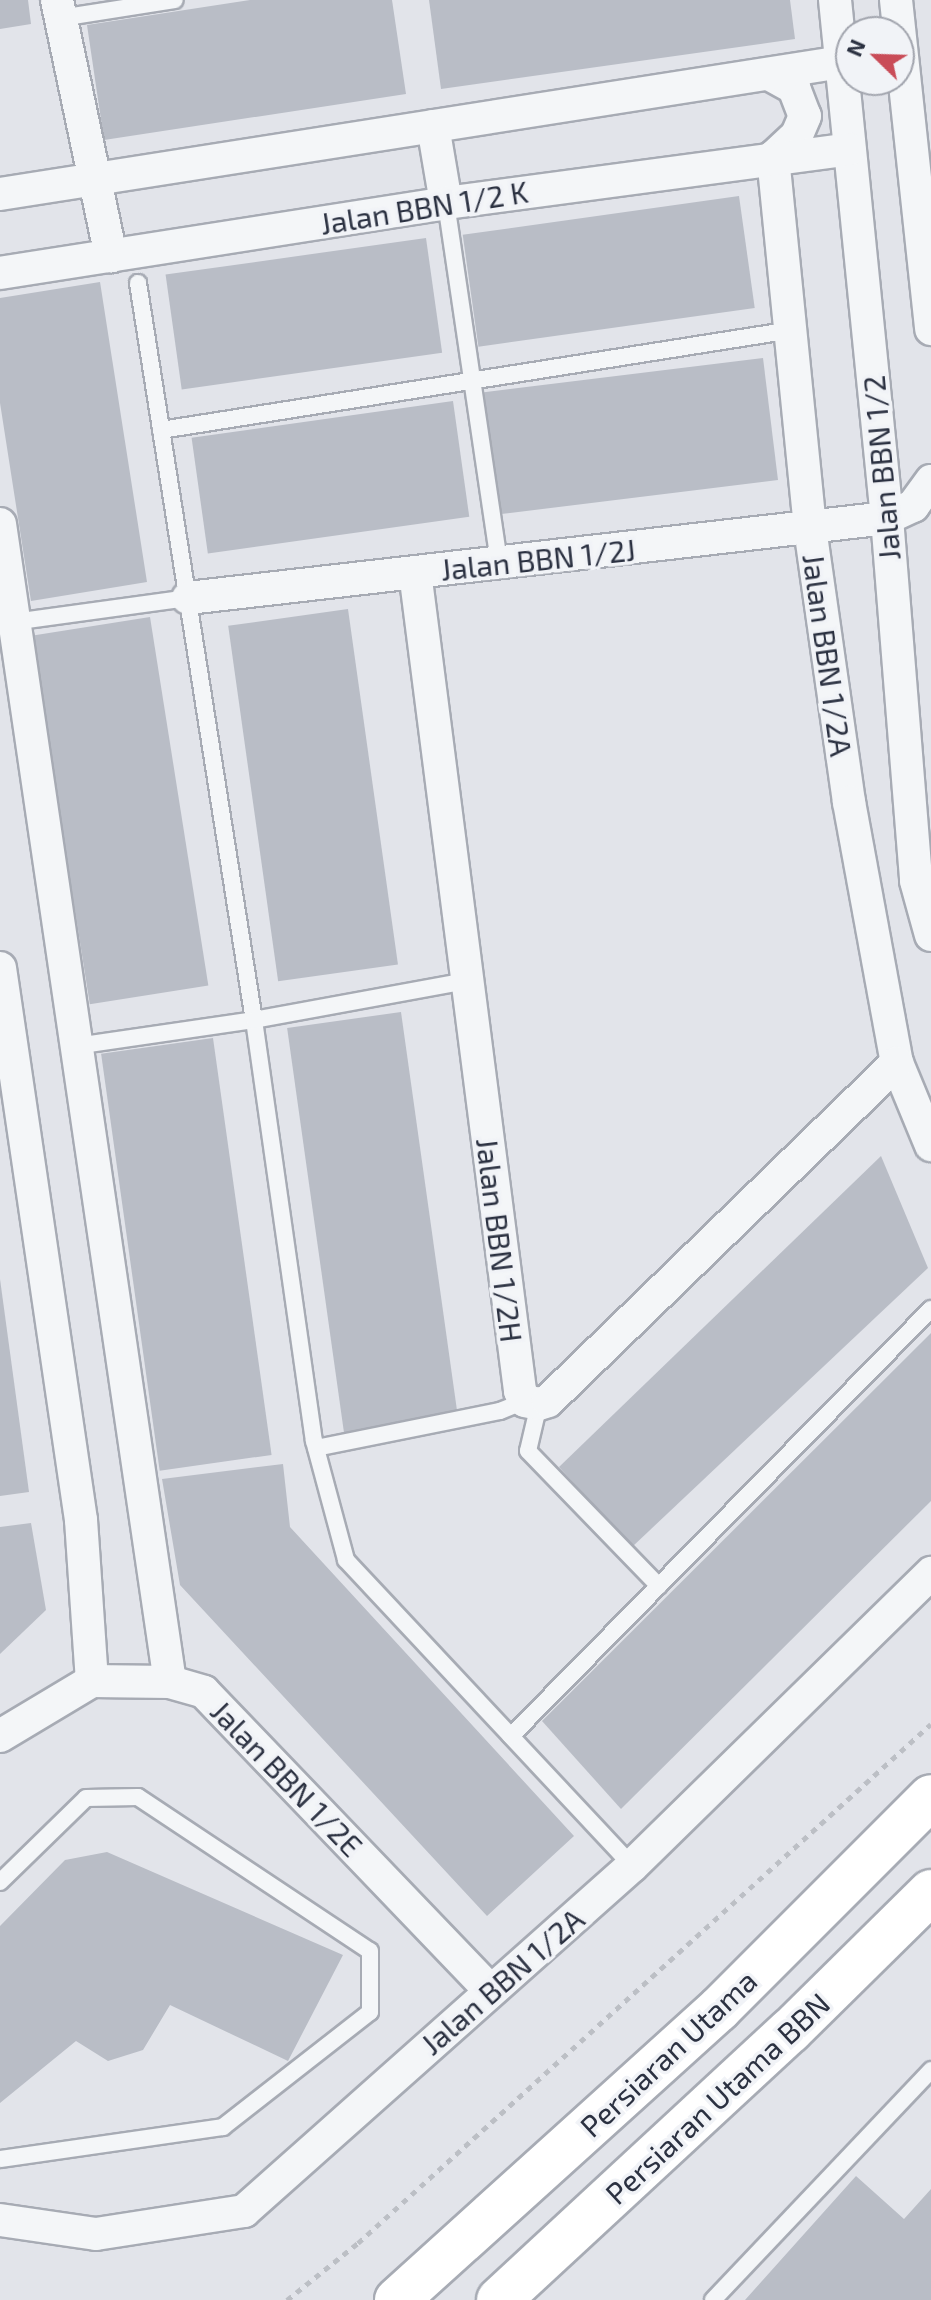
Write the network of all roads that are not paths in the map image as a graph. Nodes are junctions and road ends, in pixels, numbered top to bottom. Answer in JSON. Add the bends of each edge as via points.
{"nodes":[{"id":1,"x":175,"y":0,"type":"edge"},
{"id":2,"x":896,"y":0,"type":"edge"},
{"id":3,"x":58,"y":9,"type":"edge"},
{"id":4,"x":835,"y":63,"type":"edge"},
{"id":5,"x":769,"y":74,"type":"junction"},
{"id":6,"x":845,"y":96,"type":"edge"},
{"id":7,"x":433,"y":126,"type":"junction"},
{"id":8,"x":849,"y":149,"type":"junction"},
{"id":9,"x":773,"y":157,"type":"junction"},
{"id":10,"x":96,"y":180,"type":"junction"},
{"id":11,"x":0,"y":194,"type":"edge"},
{"id":12,"x":446,"y":203,"type":"junction"},
{"id":13,"x":111,"y":256,"type":"junction"},
{"id":14,"x":0,"y":273,"type":"edge"},
{"id":15,"x":138,"y":283,"type":"dead end"},
{"id":16,"x":931,"y":329,"type":"edge"},
{"id":17,"x":792,"y":330,"type":"junction"},
{"id":18,"x":471,"y":382,"type":"junction"},
{"id":19,"x":161,"y":430,"type":"junction"},
{"id":20,"x":931,"y":481,"type":"edge"},
{"id":21,"x":887,"y":518,"type":"junction"},
{"id":22,"x":0,"y":524,"type":"edge"},
{"id":23,"x":810,"y":528,"type":"junction"},
{"id":24,"x":499,"y":563,"type":"junction"},
{"id":25,"x":415,"y":572,"type":"junction"},
{"id":26,"x":188,"y":598,"type":"junction"},
{"id":27,"x":13,"y":622,"type":"junction"},
{"id":28,"x":931,"y":935,"type":"edge"},
{"id":29,"x":0,"y":968,"type":"edge"},
{"id":30,"x":467,"y":981,"type":"junction"},
{"id":31,"x":254,"y":1020,"type":"junction"},
{"id":32,"x":5,"y":1046,"type":"edge"},
{"id":33,"x":76,"y":1046,"type":"junction"},
{"id":34,"x":897,"y":1063,"type":"junction"},
{"id":35,"x":931,"y":1145,"type":"edge"},
{"id":36,"x":931,"y":1309,"type":"edge"},
{"id":37,"x":532,"y":1403,"type":"junction"},
{"id":38,"x":316,"y":1448,"type":"junction"},
{"id":39,"x":931,"y":1573,"type":"edge"},
{"id":40,"x":659,"y":1586,"type":"junction"},
{"id":41,"x":92,"y":1681,"type":"junction"},
{"id":42,"x":170,"y":1682,"type":"junction"},
{"id":43,"x":0,"y":1736,"type":"edge"},
{"id":44,"x":511,"y":1736,"type":"junction"},
{"id":45,"x":931,"y":1797,"type":"edge"},
{"id":46,"x":632,"y":1866,"type":"junction"},
{"id":47,"x":0,"y":1882,"type":"edge"},
{"id":48,"x":931,"y":1892,"type":"edge"},
{"id":49,"x":490,"y":1990,"type":"junction"},
{"id":50,"x":931,"y":2070,"type":"edge"},
{"id":51,"x":0,"y":2159,"type":"edge"},
{"id":52,"x":0,"y":2220,"type":"edge"},
{"id":53,"x":397,"y":2300,"type":"edge"},
{"id":54,"x":499,"y":2300,"type":"edge"},
{"id":55,"x":713,"y":2300,"type":"edge"}],
"edges":[{"from":1,"to":3,"type":"lane"},
{"from":2,"to":16,"type":"street"},
{"from":3,"to":10,"type":"street"},
{"from":4,"to":5,"type":"street"},
{"from":5,"to":7,"type":"street"},
{"from":5,"to":9,"type":"street","via":[[794,88],[805,116],[797,135]]},
{"from":6,"to":8,"type":"street","name":"Jalan BBN 1/2"},
{"from":7,"to":10,"type":"street"},
{"from":7,"to":12,"type":"street"},
{"from":8,"to":9,"type":"street","name":"Jalan BBN 1/2 K"},
{"from":8,"to":21,"type":"street","name":"Jalan BBN 1/2"},
{"from":9,"to":12,"type":"street","name":"Jalan BBN 1/2 K"},
{"from":9,"to":17,"type":"street","name":"Jalan BBN 1/2A"},
{"from":10,"to":11,"type":"street"},
{"from":10,"to":13,"type":"street"},
{"from":12,"to":13,"type":"street","name":"Jalan BBN 1/2 K"},
{"from":12,"to":18,"type":"lane"},
{"from":13,"to":14,"type":"street","name":"Jalan BBN 1/2 K"},
{"from":15,"to":19,"type":"lane"},
{"from":17,"to":18,"type":"lane"},
{"from":17,"to":23,"type":"street","name":"Jalan BBN 1/2A"},
{"from":18,"to":19,"type":"lane"},
{"from":18,"to":24,"type":"lane"},
{"from":19,"to":26,"type":"lane"},
{"from":20,"to":21,"type":"street","via":[[913,506]]},
{"from":21,"to":23,"type":"street","name":"Jalan BBN 1/2J"},
{"from":21,"to":28,"type":"street","name":"Jalan BBN 1/2","via":[[916,881]]},
{"from":22,"to":27,"type":"street"},
{"from":23,"to":24,"type":"street","name":"Jalan BBN 1/2J"},
{"from":23,"to":34,"type":"street","name":"Jalan BBN 1/2A","via":[[849,802]]},
{"from":24,"to":25,"type":"street","name":"Jalan BBN 1/2J"},
{"from":25,"to":26,"type":"street","name":"Jalan BBN 1/2J"},
{"from":25,"to":30,"type":"street","name":"Jalan BBN 1/2H"},
{"from":26,"to":27,"type":"lane"},
{"from":26,"to":31,"type":"lane"},
{"from":27,"to":33,"type":"street"},
{"from":29,"to":32,"type":"street"},
{"from":30,"to":31,"type":"lane"},
{"from":30,"to":37,"type":"street","name":"Jalan BBN 1/2H","via":[[520,1391]]},
{"from":31,"to":33,"type":"lane"},
{"from":31,"to":38,"type":"lane"},
{"from":32,"to":41,"type":"street","via":[[81,1520]]},
{"from":33,"to":42,"type":"street"},
{"from":34,"to":35,"type":"street","name":"Jalan BBN 1/2A"},
{"from":34,"to":37,"type":"street","via":[[548,1401]]},
{"from":36,"to":40,"type":"lane"},
{"from":37,"to":38,"type":"lane"},
{"from":37,"to":40,"type":"lane","via":[[528,1451]]},
{"from":38,"to":44,"type":"lane","via":[[346,1560]]},
{"from":39,"to":46,"type":"street","name":"Jalan BBN 1/2A"},
{"from":40,"to":44,"type":"lane"},
{"from":41,"to":42,"type":"street","name":"Jalan BBN 1/2E"},
{"from":41,"to":43,"type":"street"},
{"from":42,"to":49,"type":"street","name":"Jalan BBN 1/2E","via":[[204,1692]]},
{"from":44,"to":46,"type":"lane"},
{"from":45,"to":53,"type":"main road","name":"Persiaran Utama","via":[[720,2008]]},
{"from":46,"to":49,"type":"street","name":"Jalan BBN 1/2A"},
{"from":47,"to":51,"type":"lane","via":[[86,1798],[138,1797],[370,1951],[370,2012],[223,2127]]},
{"from":48,"to":54,"type":"main road","name":"Persiaran Utama BBN","via":[[790,2031]]},
{"from":49,"to":52,"type":"street","name":"Jalan BBN 1/2A","via":[[244,2211],[96,2234]]},
{"from":50,"to":55,"type":"lane"}]}
